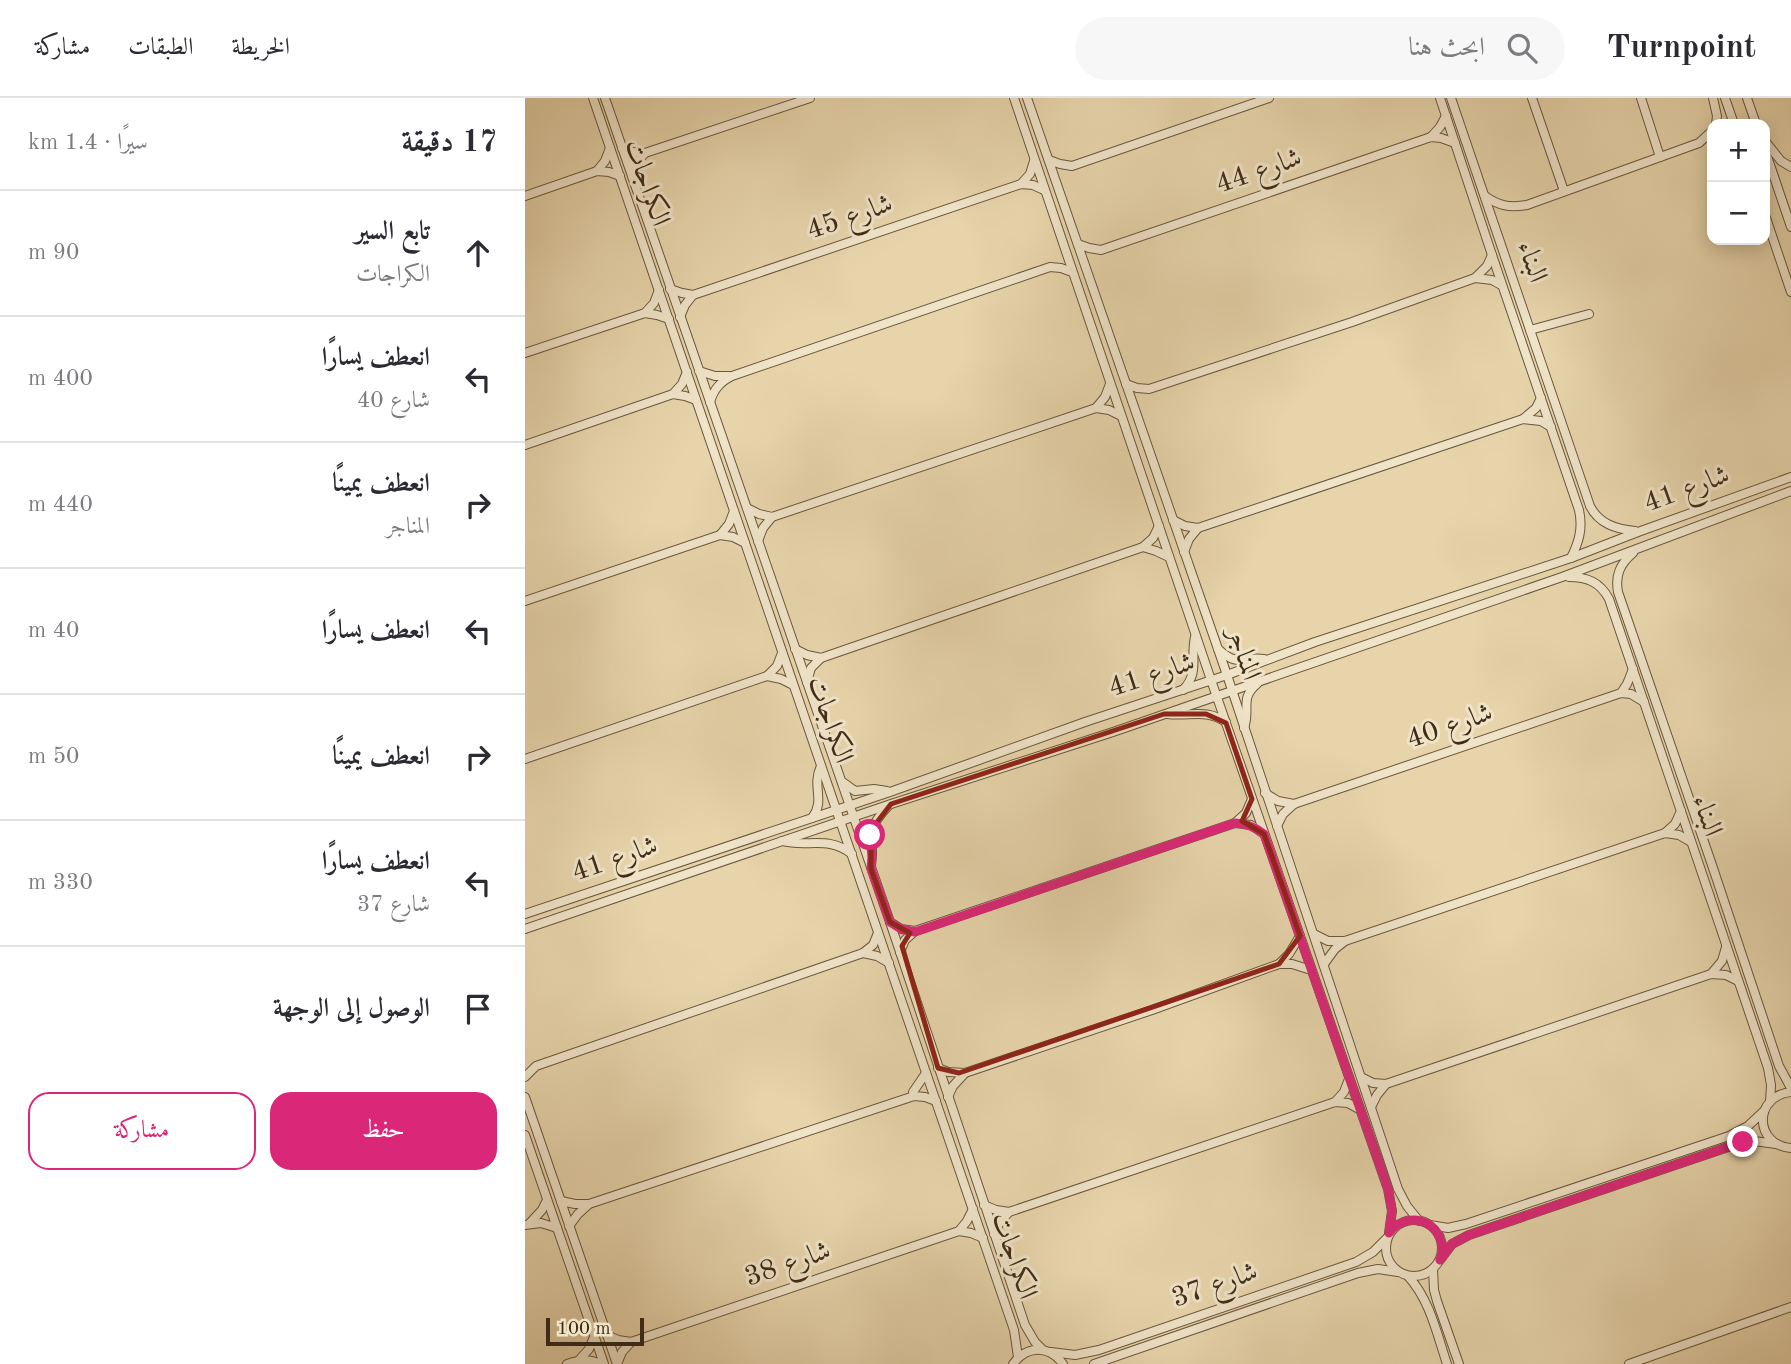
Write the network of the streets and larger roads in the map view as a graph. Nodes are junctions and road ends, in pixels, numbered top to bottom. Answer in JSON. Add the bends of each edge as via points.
{"nodes":[{"id":1,"x":593,"y":98,"type":"edge"},
{"id":2,"x":605,"y":98,"type":"edge"},
{"id":3,"x":810,"y":98,"type":"edge"},
{"id":4,"x":1013,"y":98,"type":"edge"},
{"id":5,"x":1027,"y":98,"type":"edge"},
{"id":6,"x":1269,"y":98,"type":"edge"},
{"id":7,"x":1440,"y":98,"type":"edge"},
{"id":8,"x":1451,"y":98,"type":"edge"},
{"id":9,"x":1532,"y":98,"type":"edge"},
{"id":10,"x":1641,"y":98,"type":"edge"},
{"id":11,"x":1713,"y":98,"type":"edge"},
{"id":12,"x":1725,"y":98,"type":"edge"},
{"id":13,"x":1747,"y":98,"type":"edge"},
{"id":14,"x":1446,"y":116,"type":"junction"},
{"id":15,"x":1717,"y":119,"type":"edge"},
{"id":16,"x":1732,"y":119,"type":"edge"},
{"id":17,"x":1754,"y":119,"type":"edge"},
{"id":18,"x":1707,"y":136,"type":"edge"},
{"id":19,"x":1431,"y":137,"type":"junction"},
{"id":20,"x":1455,"y":143,"type":"junction"},
{"id":21,"x":1770,"y":147,"type":"edge"},
{"id":22,"x":610,"y":148,"type":"junction"},
{"id":23,"x":622,"y":148,"type":"junction"},
{"id":24,"x":645,"y":153,"type":"junction"},
{"id":25,"x":1660,"y":157,"type":"junction"},
{"id":26,"x":1049,"y":160,"type":"junction"},
{"id":27,"x":1034,"y":161,"type":"junction"},
{"id":28,"x":1770,"y":165,"type":"edge"},
{"id":29,"x":1072,"y":166,"type":"junction"},
{"id":30,"x":1791,"y":167,"type":"edge"},
{"id":31,"x":597,"y":171,"type":"junction"},
{"id":32,"x":620,"y":176,"type":"junction"},
{"id":33,"x":632,"y":176,"type":"junction"},
{"id":34,"x":1021,"y":184,"type":"junction"},
{"id":35,"x":1059,"y":188,"type":"junction"},
{"id":36,"x":1044,"y":190,"type":"junction"},
{"id":37,"x":1564,"y":191,"type":"junction"},
{"id":38,"x":525,"y":196,"type":"edge"},
{"id":39,"x":1485,"y":196,"type":"junction"},
{"id":40,"x":1791,"y":227,"type":"edge"},
{"id":41,"x":1770,"y":230,"type":"edge"},
{"id":42,"x":1063,"y":244,"type":"junction"},
{"id":43,"x":1078,"y":244,"type":"junction"},
{"id":44,"x":1101,"y":250,"type":"junction"},
{"id":45,"x":1492,"y":256,"type":"junction"},
{"id":46,"x":1050,"y":267,"type":"junction"},
{"id":47,"x":1072,"y":272,"type":"junction"},
{"id":48,"x":1088,"y":272,"type":"junction"},
{"id":49,"x":1475,"y":278,"type":"junction"},
{"id":50,"x":1502,"y":285,"type":"junction"},
{"id":51,"x":670,"y":289,"type":"junction"},
{"id":52,"x":659,"y":290,"type":"junction"},
{"id":53,"x":1791,"y":292,"type":"edge"},
{"id":54,"x":693,"y":295,"type":"junction"},
{"id":55,"x":645,"y":313,"type":"junction"},
{"id":56,"x":1589,"y":314,"type":"dead end"},
{"id":57,"x":680,"y":317,"type":"junction"},
{"id":58,"x":669,"y":319,"type":"junction"},
{"id":59,"x":1530,"y":330,"type":"junction"},
{"id":60,"x":525,"y":354,"type":"edge"},
{"id":61,"x":699,"y":371,"type":"junction"},
{"id":62,"x":687,"y":372,"type":"junction"},
{"id":63,"x":732,"y":376,"type":"junction"},
{"id":64,"x":1110,"y":383,"type":"junction"},
{"id":65,"x":1126,"y":384,"type":"junction"},
{"id":66,"x":1149,"y":389,"type":"junction"},
{"id":67,"x":673,"y":394,"type":"junction"},
{"id":68,"x":1541,"y":398,"type":"junction"},
{"id":69,"x":696,"y":400,"type":"junction"},
{"id":70,"x":710,"y":402,"type":"junction"},
{"id":71,"x":1096,"y":408,"type":"junction"},
{"id":72,"x":1136,"y":412,"type":"junction"},
{"id":73,"x":1121,"y":416,"type":"junction"},
{"id":74,"x":1523,"y":419,"type":"junction"},
{"id":75,"x":1551,"y":427,"type":"junction"},
{"id":76,"x":525,"y":445,"type":"edge"},
{"id":77,"x":1791,"y":477,"type":"edge"},
{"id":78,"x":1791,"y":491,"type":"edge"},
{"id":79,"x":747,"y":508,"type":"junction"},
{"id":80,"x":734,"y":510,"type":"junction"},
{"id":81,"x":772,"y":517,"type":"junction"},
{"id":82,"x":1173,"y":520,"type":"junction"},
{"id":83,"x":1159,"y":526,"type":"junction"},
{"id":84,"x":1198,"y":528,"type":"junction"},
{"id":85,"x":1638,"y":532,"type":"junction"},
{"id":86,"x":720,"y":535,"type":"junction"},
{"id":87,"x":758,"y":541,"type":"junction"},
{"id":88,"x":745,"y":543,"type":"junction"},
{"id":89,"x":1143,"y":547,"type":"junction"},
{"id":90,"x":1640,"y":548,"type":"junction"},
{"id":91,"x":1184,"y":553,"type":"junction"},
{"id":92,"x":1169,"y":557,"type":"junction"},
{"id":93,"x":1571,"y":558,"type":"junction"},
{"id":94,"x":1562,"y":577,"type":"junction"},
{"id":95,"x":525,"y":601,"type":"edge"},
{"id":96,"x":1195,"y":634,"type":"junction"},
{"id":97,"x":1217,"y":648,"type":"junction"},
{"id":98,"x":795,"y":649,"type":"junction"},
{"id":99,"x":782,"y":652,"type":"junction"},
{"id":100,"x":821,"y":658,"type":"junction"},
{"id":101,"x":1267,"y":660,"type":"junction"},
{"id":102,"x":1633,"y":669,"type":"junction"},
{"id":103,"x":1227,"y":675,"type":"junction"},
{"id":104,"x":767,"y":676,"type":"junction"},
{"id":105,"x":1211,"y":680,"type":"junction"},
{"id":106,"x":1262,"y":680,"type":"junction"},
{"id":107,"x":807,"y":682,"type":"junction"},
{"id":108,"x":793,"y":685,"type":"junction"},
{"id":109,"x":1183,"y":690,"type":"junction"},
{"id":110,"x":1231,"y":691,"type":"junction"},
{"id":111,"x":1621,"y":693,"type":"junction"},
{"id":112,"x":1217,"y":696,"type":"junction"},
{"id":113,"x":1644,"y":702,"type":"junction"},
{"id":114,"x":1164,"y":714,"type":"junction"},
{"id":115,"x":1226,"y":723,"type":"junction"},
{"id":116,"x":1244,"y":729,"type":"junction"},
{"id":117,"x":525,"y":758,"type":"edge"},
{"id":118,"x":821,"y":766,"type":"junction"},
{"id":119,"x":841,"y":780,"type":"junction"},
{"id":120,"x":890,"y":792,"type":"junction"},
{"id":121,"x":1265,"y":793,"type":"junction"},
{"id":122,"x":1252,"y":799,"type":"junction"},
{"id":123,"x":891,"y":804,"type":"junction"},
{"id":124,"x":1294,"y":804,"type":"junction"},
{"id":125,"x":849,"y":805,"type":"junction"},
{"id":126,"x":836,"y":810,"type":"junction"},
{"id":127,"x":1681,"y":811,"type":"junction"},
{"id":128,"x":853,"y":816,"type":"junction"},
{"id":129,"x":812,"y":818,"type":"junction"},
{"id":130,"x":840,"y":821,"type":"junction"},
{"id":131,"x":1235,"y":823,"type":"junction"},
{"id":132,"x":1277,"y":827,"type":"junction"},
{"id":133,"x":1665,"y":833,"type":"junction"},
{"id":134,"x":1264,"y":834,"type":"junction"},
{"id":135,"x":782,"y":841,"type":"junction"},
{"id":136,"x":1692,"y":842,"type":"junction"},
{"id":137,"x":852,"y":854,"type":"junction"},
{"id":138,"x":871,"y":869,"type":"junction"},
{"id":139,"x":525,"y":914,"type":"edge"},
{"id":140,"x":890,"y":922,"type":"junction"},
{"id":141,"x":525,"y":929,"type":"edge"},
{"id":142,"x":915,"y":932,"type":"junction"},
{"id":143,"x":879,"y":933,"type":"junction"},
{"id":144,"x":1314,"y":934,"type":"junction"},
{"id":145,"x":1300,"y":936,"type":"junction"},
{"id":146,"x":1345,"y":941,"type":"junction"},
{"id":147,"x":1726,"y":945,"type":"junction"},
{"id":148,"x":900,"y":952,"type":"junction"},
{"id":149,"x":863,"y":953,"type":"junction"},
{"id":150,"x":889,"y":963,"type":"junction"},
{"id":151,"x":1279,"y":964,"type":"junction"},
{"id":152,"x":1324,"y":964,"type":"junction"},
{"id":153,"x":1311,"y":970,"type":"junction"},
{"id":154,"x":1711,"y":974,"type":"junction"},
{"id":155,"x":1738,"y":981,"type":"junction"},
{"id":156,"x":525,"y":1064,"type":"edge"},
{"id":157,"x":536,"y":1066,"type":"junction"},
{"id":158,"x":938,"y":1068,"type":"junction"},
{"id":159,"x":926,"y":1073,"type":"junction"},
{"id":160,"x":965,"y":1073,"type":"junction"},
{"id":161,"x":525,"y":1077,"type":"edge"},
{"id":162,"x":1361,"y":1077,"type":"junction"},
{"id":163,"x":1349,"y":1079,"type":"junction"},
{"id":164,"x":1386,"y":1084,"type":"junction"},
{"id":165,"x":1791,"y":1090,"type":"edge"},
{"id":166,"x":914,"y":1096,"type":"junction"},
{"id":167,"x":525,"y":1097,"type":"edge"},
{"id":168,"x":948,"y":1097,"type":"junction"},
{"id":169,"x":936,"y":1101,"type":"junction"},
{"id":170,"x":1335,"y":1102,"type":"junction"},
{"id":171,"x":1770,"y":1102,"type":"junction"},
{"id":172,"x":1371,"y":1107,"type":"junction"},
{"id":173,"x":1359,"y":1109,"type":"junction"},
{"id":174,"x":1764,"y":1111,"type":"junction"},
{"id":175,"x":525,"y":1135,"type":"edge"},
{"id":176,"x":1786,"y":1148,"type":"edge"},
{"id":177,"x":547,"y":1200,"type":"junction"},
{"id":178,"x":561,"y":1201,"type":"junction"},
{"id":179,"x":589,"y":1204,"type":"junction"},
{"id":180,"x":984,"y":1205,"type":"junction"},
{"id":181,"x":973,"y":1209,"type":"junction"},
{"id":182,"x":1009,"y":1212,"type":"junction"},
{"id":183,"x":1419,"y":1221,"type":"junction"},
{"id":184,"x":527,"y":1224,"type":"edge"},
{"id":185,"x":1430,"y":1225,"type":"junction"},
{"id":186,"x":569,"y":1226,"type":"junction"},
{"id":187,"x":557,"y":1228,"type":"junction"},
{"id":188,"x":959,"y":1231,"type":"junction"},
{"id":189,"x":994,"y":1234,"type":"junction"},
{"id":190,"x":1388,"y":1236,"type":"junction"},
{"id":191,"x":983,"y":1238,"type":"junction"},
{"id":192,"x":1440,"y":1260,"type":"junction"},
{"id":193,"x":1433,"y":1269,"type":"junction"},
{"id":194,"x":1398,"y":1272,"type":"junction"},
{"id":195,"x":1408,"y":1276,"type":"junction"},
{"id":196,"x":1791,"y":1307,"type":"edge"},
{"id":197,"x":607,"y":1335,"type":"junction"},
{"id":198,"x":594,"y":1337,"type":"junction"},
{"id":199,"x":631,"y":1342,"type":"junction"},
{"id":200,"x":1046,"y":1351,"type":"junction"},
{"id":201,"x":580,"y":1359,"type":"junction"},
{"id":202,"x":1015,"y":1361,"type":"edge"},
{"id":203,"x":567,"y":1364,"type":"edge"},
{"id":204,"x":602,"y":1364,"type":"edge"},
{"id":205,"x":617,"y":1364,"type":"edge"},
{"id":206,"x":1063,"y":1364,"type":"edge"},
{"id":207,"x":1094,"y":1364,"type":"edge"},
{"id":208,"x":1447,"y":1364,"type":"edge"},
{"id":209,"x":1459,"y":1364,"type":"edge"},
{"id":210,"x":1629,"y":1364,"type":"edge"}],
"edges":[{"from":1,"to":22,"type":"street","name":"الكراجات"},
{"from":2,"to":23,"type":"street","name":"الكراجات"},
{"from":3,"to":24,"type":"street"},
{"from":4,"to":27,"type":"street","name":"المناجر"},
{"from":5,"to":26,"type":"street","name":"المناجر"},
{"from":6,"to":29,"type":"street"},
{"from":7,"to":14,"type":"street","name":"البناء"},
{"from":8,"to":39,"type":"street","name":"البناء"},
{"from":9,"to":37,"type":"street"},
{"from":10,"to":25,"type":"street"},
{"from":11,"to":15,"type":"street"},
{"from":12,"to":16,"type":"street"},
{"from":13,"to":17,"type":"street"},
{"from":14,"to":19,"type":"street"},
{"from":14,"to":20,"type":"street","name":"البناء"},
{"from":18,"to":25,"type":"street"},
{"from":19,"to":20,"type":"street"},
{"from":19,"to":44,"type":"street","name":"شارع 44"},
{"from":20,"to":45,"type":"street","name":"البناء"},
{"from":21,"to":30,"type":"street"},
{"from":22,"to":31,"type":"street"},
{"from":22,"to":32,"type":"street","name":"الكراجات"},
{"from":23,"to":24,"type":"street"},
{"from":23,"to":33,"type":"street","name":"الكراجات"},
{"from":24,"to":33,"type":"street"},
{"from":25,"to":37,"type":"street"},
{"from":26,"to":29,"type":"street"},
{"from":26,"to":35,"type":"street","name":"المناجر"},
{"from":27,"to":34,"type":"street"},
{"from":27,"to":36,"type":"street","name":"المناجر"},
{"from":28,"to":40,"type":"street"},
{"from":29,"to":35,"type":"street"},
{"from":31,"to":32,"type":"street"},
{"from":31,"to":38,"type":"street"},
{"from":32,"to":52,"type":"street","name":"الكراجات"},
{"from":33,"to":51,"type":"street","name":"الكراجات"},
{"from":34,"to":36,"type":"street"},
{"from":34,"to":54,"type":"street","name":"شارع 45"},
{"from":35,"to":43,"type":"street","name":"المناجر"},
{"from":36,"to":42,"type":"street","name":"المناجر"},
{"from":37,"to":39,"type":"street","via":[[1516,207]]},
{"from":39,"to":59,"type":"street","name":"البناء"},
{"from":41,"to":53,"type":"street"},
{"from":42,"to":46,"type":"street"},
{"from":42,"to":47,"type":"street","name":"المناجر"},
{"from":43,"to":44,"type":"street"},
{"from":43,"to":48,"type":"street","name":"المناجر"},
{"from":44,"to":48,"type":"street"},
{"from":45,"to":49,"type":"street"},
{"from":45,"to":50,"type":"street","name":"البناء"},
{"from":46,"to":47,"type":"street"},
{"from":46,"to":63,"type":"street"},
{"from":47,"to":64,"type":"street","name":"المناجر"},
{"from":48,"to":65,"type":"street","name":"المناجر"},
{"from":49,"to":50,"type":"street"},
{"from":49,"to":66,"type":"street"},
{"from":50,"to":68,"type":"street","name":"البناء"},
{"from":51,"to":54,"type":"street"},
{"from":51,"to":57,"type":"street","name":"الكراجات"},
{"from":52,"to":55,"type":"street"},
{"from":52,"to":58,"type":"street","name":"الكراجات"},
{"from":54,"to":57,"type":"street"},
{"from":55,"to":58,"type":"street"},
{"from":55,"to":60,"type":"street"},
{"from":56,"to":59,"type":"street"},
{"from":57,"to":61,"type":"street","name":"الكراجات"},
{"from":58,"to":62,"type":"street","name":"الكراجات"},
{"from":59,"to":85,"type":"street","name":"البناء","via":[[1593,512],[1612,527]]},
{"from":61,"to":63,"type":"street"},
{"from":61,"to":70,"type":"street","name":"الكراجات"},
{"from":62,"to":67,"type":"street"},
{"from":62,"to":69,"type":"street","name":"الكراجات"},
{"from":63,"to":70,"type":"street","via":[[717,386]]},
{"from":64,"to":71,"type":"street"},
{"from":64,"to":73,"type":"street","name":"المناجر"},
{"from":65,"to":66,"type":"street"},
{"from":65,"to":72,"type":"street","name":"المناجر"},
{"from":66,"to":72,"type":"street"},
{"from":67,"to":69,"type":"street"},
{"from":67,"to":76,"type":"street"},
{"from":68,"to":74,"type":"street"},
{"from":68,"to":75,"type":"street","name":"البناء"},
{"from":69,"to":80,"type":"street","name":"الكراجات"},
{"from":70,"to":79,"type":"street","name":"الكراجات"},
{"from":71,"to":73,"type":"street"},
{"from":71,"to":81,"type":"street"},
{"from":72,"to":82,"type":"street","name":"المناجر"},
{"from":73,"to":83,"type":"street","name":"المناجر"},
{"from":74,"to":75,"type":"street"},
{"from":74,"to":84,"type":"street"},
{"from":75,"to":93,"type":"street","name":"البناء","via":[[1580,516],[1580,534]]},
{"from":77,"to":85,"type":"street","name":"شارع 41"},
{"from":78,"to":90,"type":"street","name":"شارع 41"},
{"from":79,"to":81,"type":"street"},
{"from":79,"to":87,"type":"street","name":"الكراجات"},
{"from":80,"to":86,"type":"street"},
{"from":80,"to":88,"type":"street","name":"الكراجات"},
{"from":81,"to":87,"type":"street"},
{"from":82,"to":84,"type":"street"},
{"from":82,"to":91,"type":"street","name":"المناجر"},
{"from":83,"to":89,"type":"street"},
{"from":83,"to":92,"type":"street","name":"المناجر"},
{"from":84,"to":91,"type":"street"},
{"from":85,"to":93,"type":"street","name":"شارع 41"},
{"from":86,"to":88,"type":"street"},
{"from":86,"to":95,"type":"street"},
{"from":87,"to":98,"type":"street","name":"الكراجات"},
{"from":88,"to":99,"type":"street","name":"الكراجات"},
{"from":89,"to":92,"type":"street"},
{"from":89,"to":100,"type":"street"},
{"from":90,"to":94,"type":"street","name":"شارع 41"},
{"from":90,"to":165,"type":"street","name":"البناء","via":[[1621,565],[1618,592]]},
{"from":91,"to":97,"type":"street","name":"المناجر"},
{"from":92,"to":96,"type":"street","name":"المناجر"},
{"from":93,"to":101,"type":"street","name":"شارع 41"},
{"from":94,"to":102,"type":"street","name":"البناء","via":[[1585,578],[1603,589]]},
{"from":94,"to":106,"type":"street","name":"شارع 41"},
{"from":96,"to":105,"type":"street","name":"المناجر"},
{"from":96,"to":109,"type":"street","name":"المناجر","via":[[1194,672]]},
{"from":97,"to":101,"type":"street","via":[[1234,660]]},
{"from":97,"to":103,"type":"street","name":"المناجر"},
{"from":98,"to":100,"type":"street"},
{"from":98,"to":107,"type":"street","name":"الكراجات"},
{"from":99,"to":104,"type":"street","via":[[778,666]]},
{"from":99,"to":108,"type":"street","name":"الكراجات"},
{"from":100,"to":107,"type":"street","via":[[811,668]]},
{"from":101,"to":103,"type":"street","name":"شارع 41"},
{"from":102,"to":111,"type":"street"},
{"from":102,"to":113,"type":"street","name":"البناء"},
{"from":103,"to":105,"type":"street","name":"شارع 41"},
{"from":103,"to":110,"type":"street","name":"المناجر"},
{"from":104,"to":108,"type":"street"},
{"from":104,"to":117,"type":"street"},
{"from":105,"to":109,"type":"street","name":"شارع 41"},
{"from":105,"to":112,"type":"street","name":"المناجر"},
{"from":106,"to":110,"type":"street","name":"شارع 41"},
{"from":106,"to":116,"type":"street","via":[[1246,697]]},
{"from":107,"to":119,"type":"street","name":"الكراجات"},
{"from":108,"to":118,"type":"street","name":"الكراجات"},
{"from":109,"to":120,"type":"street","name":"شارع 41"},
{"from":110,"to":112,"type":"street","name":"شارع 41"},
{"from":110,"to":116,"type":"street","name":"المناجر"},
{"from":111,"to":113,"type":"street"},
{"from":111,"to":124,"type":"street","name":"شارع 40"},
{"from":112,"to":114,"type":"street","name":"شارع 41"},
{"from":112,"to":115,"type":"street","name":"المناجر"},
{"from":113,"to":127,"type":"street","name":"البناء"},
{"from":114,"to":115,"type":"street","name":"المناجر","via":[[1206,714]]},
{"from":114,"to":123,"type":"street","name":"شارع 41"},
{"from":115,"to":122,"type":"street","name":"المناجر"},
{"from":116,"to":121,"type":"street","name":"المناجر"},
{"from":118,"to":126,"type":"street","name":"الكراجات"},
{"from":118,"to":129,"type":"street","via":[[816,781],[819,806]]},
{"from":119,"to":120,"type":"street","via":[[855,791]]},
{"from":119,"to":125,"type":"street","name":"الكراجات"},
{"from":120,"to":125,"type":"street","name":"شارع 41"},
{"from":121,"to":124,"type":"street"},
{"from":121,"to":132,"type":"street","name":"المناجر"},
{"from":122,"to":131,"type":"street"},
{"from":122,"to":134,"type":"street","name":"المناجر"},
{"from":123,"to":128,"type":"street","name":"شارع 41"},
{"from":123,"to":138,"type":"street","via":[[871,830]]},
{"from":124,"to":132,"type":"street"},
{"from":125,"to":126,"type":"street","name":"شارع 41"},
{"from":125,"to":128,"type":"street","name":"الكراجات"},
{"from":126,"to":129,"type":"street","name":"شارع 41"},
{"from":126,"to":130,"type":"street","name":"الكراجات"},
{"from":127,"to":133,"type":"street"},
{"from":127,"to":136,"type":"street","name":"البناء"},
{"from":128,"to":130,"type":"street","name":"شارع 41"},
{"from":128,"to":138,"type":"street","name":"الكراجات"},
{"from":129,"to":139,"type":"street","name":"شارع 41"},
{"from":130,"to":135,"type":"street","name":"شارع 41"},
{"from":130,"to":137,"type":"street","name":"الكراجات"},
{"from":131,"to":134,"type":"street","via":[[1251,825]]},
{"from":131,"to":142,"type":"street"},
{"from":132,"to":144,"type":"street","name":"المناجر"},
{"from":133,"to":136,"type":"street"},
{"from":133,"to":146,"type":"street"},
{"from":134,"to":145,"type":"street","name":"المناجر"},
{"from":135,"to":137,"type":"street","via":[[828,842]]},
{"from":135,"to":141,"type":"street","name":"شارع 41"},
{"from":136,"to":147,"type":"street","name":"البناء"},
{"from":137,"to":143,"type":"street","name":"الكراجات"},
{"from":138,"to":140,"type":"street","name":"الكراجات"},
{"from":140,"to":142,"type":"street"},
{"from":140,"to":148,"type":"street","name":"الكراجات"},
{"from":142,"to":148,"type":"street"},
{"from":143,"to":149,"type":"street"},
{"from":143,"to":150,"type":"street","name":"الكراجات"},
{"from":144,"to":146,"type":"street","via":[[1328,941]]},
{"from":144,"to":152,"type":"street","name":"المناجر"},
{"from":145,"to":151,"type":"street"},
{"from":145,"to":153,"type":"street","name":"المناجر"},
{"from":146,"to":152,"type":"street"},
{"from":147,"to":154,"type":"street","via":[[1722,961]]},
{"from":147,"to":155,"type":"street","name":"البناء"},
{"from":148,"to":158,"type":"street","name":"الكراجات"},
{"from":149,"to":150,"type":"street"},
{"from":149,"to":157,"type":"street"},
{"from":150,"to":159,"type":"street","name":"الكراجات"},
{"from":151,"to":153,"type":"street"},
{"from":151,"to":160,"type":"street"},
{"from":152,"to":162,"type":"street","name":"المناجر"},
{"from":153,"to":163,"type":"street","name":"المناجر"},
{"from":154,"to":155,"type":"street"},
{"from":154,"to":164,"type":"street"},
{"from":155,"to":171,"type":"street","name":"البناء","via":[[1768,1068]]},
{"from":156,"to":157,"type":"street"},
{"from":157,"to":161,"type":"street"},
{"from":158,"to":160,"type":"street"},
{"from":158,"to":168,"type":"street","name":"الكراجات"},
{"from":159,"to":166,"type":"street"},
{"from":159,"to":169,"type":"street","name":"الكراجات"},
{"from":160,"to":168,"type":"street"},
{"from":162,"to":164,"type":"street"},
{"from":162,"to":172,"type":"street","name":"المناجر"},
{"from":163,"to":170,"type":"street"},
{"from":163,"to":173,"type":"street","name":"المناجر"},
{"from":164,"to":172,"type":"street"},
{"from":165,"to":171,"type":"street"},
{"from":166,"to":169,"type":"street"},
{"from":166,"to":179,"type":"street"},
{"from":167,"to":178,"type":"street"},
{"from":168,"to":180,"type":"street","name":"الكراجات"},
{"from":169,"to":181,"type":"street","name":"الكراجات"},
{"from":170,"to":173,"type":"street"},
{"from":170,"to":182,"type":"street"},
{"from":171,"to":174,"type":"street"},
{"from":172,"to":183,"type":"street","name":"المناجر","via":[[1398,1189]]},
{"from":173,"to":190,"type":"street","name":"المناجر","via":[[1391,1200]]},
{"from":174,"to":176,"type":"street","via":[[1765,1132]]},
{"from":174,"to":185,"type":"street","via":[[1729,1136],[1466,1224]]},
{"from":175,"to":177,"type":"street"},
{"from":176,"to":192,"type":"street","via":[[1754,1140],[1743,1142],[1482,1230],[1452,1244]]},
{"from":177,"to":184,"type":"street"},
{"from":177,"to":187,"type":"street"},
{"from":178,"to":179,"type":"street"},
{"from":178,"to":186,"type":"street"},
{"from":179,"to":186,"type":"street"},
{"from":180,"to":182,"type":"street"},
{"from":180,"to":189,"type":"street","name":"الكراجات"},
{"from":181,"to":188,"type":"street"},
{"from":181,"to":191,"type":"street","name":"الكراجات"},
{"from":182,"to":189,"type":"street"},
{"from":183,"to":185,"type":"street"},
{"from":183,"to":190,"type":"street","via":[[1402,1222]]},
{"from":184,"to":187,"type":"street"},
{"from":185,"to":192,"type":"street","via":[[1441,1243]]},
{"from":186,"to":197,"type":"street"},
{"from":187,"to":198,"type":"street"},
{"from":188,"to":191,"type":"street"},
{"from":188,"to":199,"type":"street","name":"شارع 38"},
{"from":189,"to":200,"type":"street","name":"الكراجات","via":[[1025,1325]]},
{"from":190,"to":194,"type":"street","via":[[1387,1259]]},
{"from":190,"to":200,"type":"street","name":"شارع 37","via":[[1356,1262],[1099,1350],[1075,1355]]},
{"from":191,"to":202,"type":"street","name":"الكراجات","via":[[1014,1330]]},
{"from":192,"to":193,"type":"street"},
{"from":193,"to":195,"type":"street"},
{"from":193,"to":209,"type":"street","via":[[1434,1290]]},
{"from":194,"to":195,"type":"street"},
{"from":194,"to":207,"type":"street","name":"شارع 37","via":[[1358,1273]]},
{"from":195,"to":208,"type":"street","via":[[1427,1304]]},
{"from":196,"to":210,"type":"street"},
{"from":197,"to":199,"type":"street"},
{"from":197,"to":205,"type":"street"},
{"from":198,"to":201,"type":"street"},
{"from":198,"to":204,"type":"street"},
{"from":199,"to":205,"type":"street"},
{"from":200,"to":202,"type":"street","name":"شارع 37","via":[[1033,1349]]},
{"from":200,"to":206,"type":"street","name":"الكراجات"},
{"from":201,"to":203,"type":"street"},
{"from":201,"to":204,"type":"street"}]}
